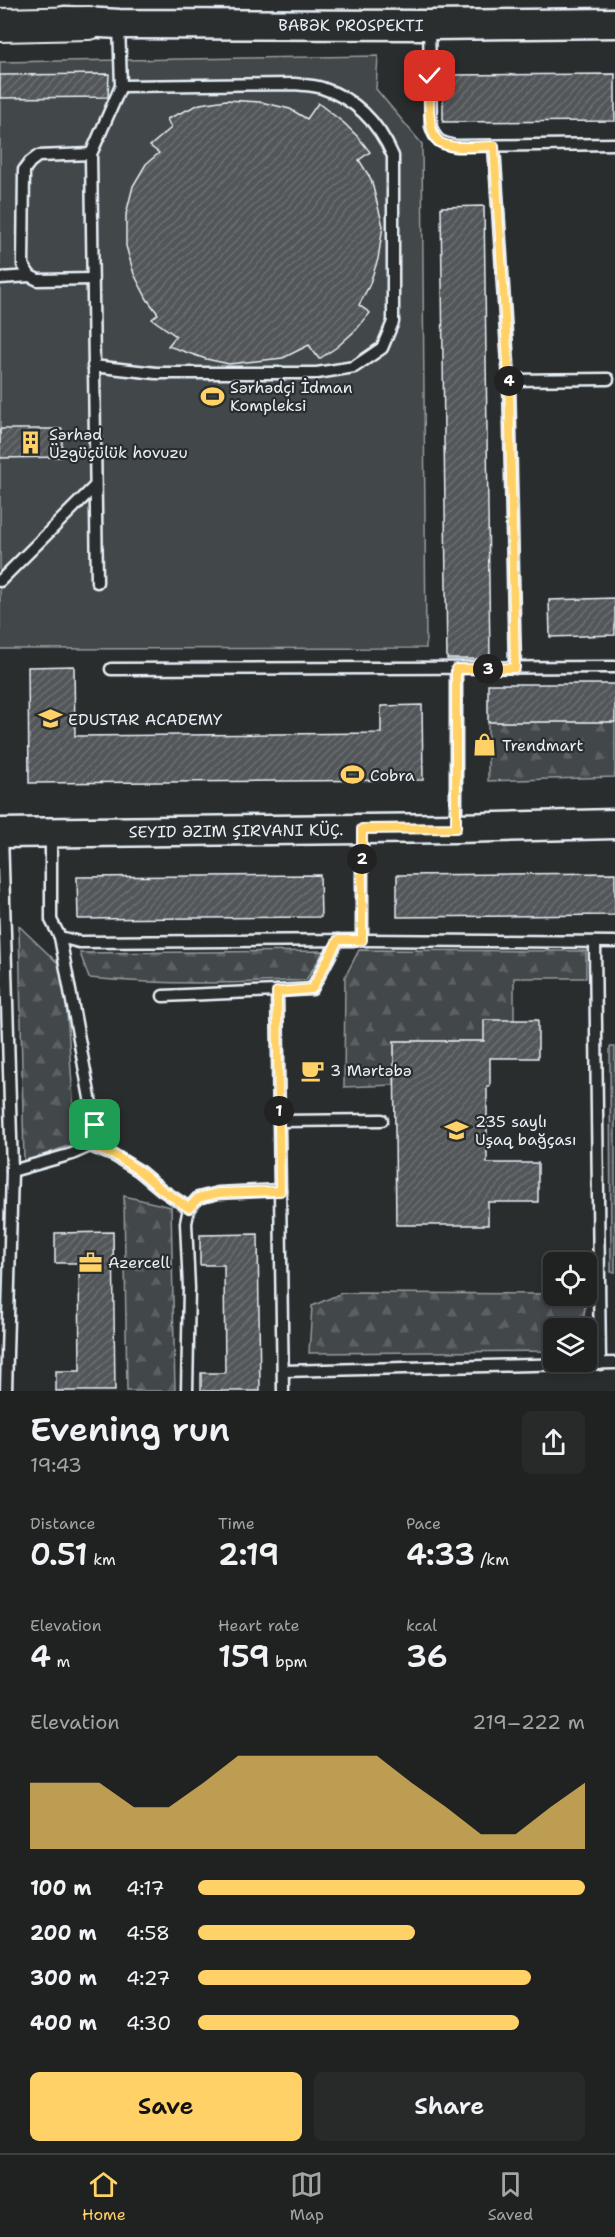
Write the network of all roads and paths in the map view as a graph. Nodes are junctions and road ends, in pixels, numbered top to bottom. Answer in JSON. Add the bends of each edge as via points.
{"nodes":[{"id":1,"x":0,"y":16,"type":"edge"},
{"id":2,"x":104,"y":23,"type":"junction"},
{"id":3,"x":615,"y":23,"type":"edge"},
{"id":4,"x":429,"y":25,"type":"junction"},
{"id":5,"x":0,"y":26,"type":"edge"},
{"id":6,"x":121,"y":86,"type":"junction"},
{"id":7,"x":615,"y":144,"type":"edge"},
{"id":8,"x":494,"y":146,"type":"junction"},
{"id":9,"x":91,"y":154,"type":"junction"},
{"id":10,"x":30,"y":276,"type":"junction"},
{"id":11,"x":0,"y":278,"type":"edge"},
{"id":12,"x":92,"y":279,"type":"junction"},
{"id":13,"x":93,"y":366,"type":"junction"},
{"id":14,"x":608,"y":379,"type":"dead end"},
{"id":15,"x":509,"y":380,"type":"junction"},
{"id":16,"x":95,"y":486,"type":"junction"},
{"id":17,"x":0,"y":581,"type":"edge"},
{"id":18,"x":97,"y":582,"type":"dead end"},
{"id":19,"x":615,"y":667,"type":"edge"},
{"id":20,"x":515,"y":668,"type":"junction"},
{"id":21,"x":111,"y":669,"type":"dead end"},
{"id":22,"x":456,"y":669,"type":"junction"},
{"id":23,"x":615,"y":824,"type":"edge"},
{"id":24,"x":456,"y":828,"type":"junction"},
{"id":25,"x":362,"y":829,"type":"junction"},
{"id":26,"x":1,"y":833,"type":"edge"},
{"id":27,"x":51,"y":833,"type":"junction"},
{"id":28,"x":60,"y":937,"type":"junction"},
{"id":29,"x":338,"y":940,"type":"junction"},
{"id":30,"x":362,"y":940,"type":"junction"},
{"id":31,"x":615,"y":942,"type":"edge"},
{"id":32,"x":595,"y":943,"type":"junction"},
{"id":33,"x":277,"y":992,"type":"junction"},
{"id":34,"x":163,"y":996,"type":"dead end"},
{"id":35,"x":279,"y":1120,"type":"junction"},
{"id":36,"x":382,"y":1120,"type":"dead end"},
{"id":37,"x":90,"y":1146,"type":"junction"},
{"id":38,"x":12,"y":1171,"type":"junction"},
{"id":39,"x":280,"y":1191,"type":"junction"},
{"id":40,"x":189,"y":1208,"type":"junction"},
{"id":41,"x":600,"y":1364,"type":"junction"},
{"id":42,"x":615,"y":1364,"type":"edge"},
{"id":43,"x":283,"y":1371,"type":"junction"},
{"id":44,"x":6,"y":1391,"type":"edge"},
{"id":45,"x":187,"y":1391,"type":"edge"},
{"id":46,"x":283,"y":1391,"type":"edge"}],
"edges":[{"from":1,"to":2,"type":"main road","name":"BABƏK PROSPEKTI"},
{"from":2,"to":4,"type":"main road","name":"BABƏK PROSPEKTI"},
{"from":2,"to":5,"type":"main road"},
{"from":2,"to":6,"type":"lane"},
{"from":3,"to":4,"type":"main road","name":"BABƏK PROSPEKTI"},
{"from":4,"to":8,"type":"lane","via":[[430,126],[434,137],[442,144]]},
{"from":6,"to":9,"type":"lane"},
{"from":6,"to":13,"type":"lane","via":[[294,84],[321,87],[355,104],[384,135],[393,156],[393,322],[382,348],[354,367],[317,373],[156,373]]},
{"from":7,"to":8,"type":"lane"},
{"from":8,"to":15,"type":"lane"},
{"from":9,"to":10,"type":"lane","via":[[38,156],[24,170],[23,265]]},
{"from":9,"to":12,"type":"lane"},
{"from":10,"to":11,"type":"lane"},
{"from":10,"to":12,"type":"lane","via":[[38,280]]},
{"from":12,"to":13,"type":"lane"},
{"from":13,"to":16,"type":"lane"},
{"from":14,"to":15,"type":"lane"},
{"from":15,"to":20,"type":"lane"},
{"from":16,"to":17,"type":"lane"},
{"from":16,"to":18,"type":"lane"},
{"from":19,"to":20,"type":"lane"},
{"from":20,"to":22,"type":"lane"},
{"from":21,"to":22,"type":"lane"},
{"from":22,"to":24,"type":"lane"},
{"from":23,"to":24,"type":"main road","name":"SEYID ƏZIM ŞIRVANI KÜÇ."},
{"from":24,"to":25,"type":"main road","name":"SEYID ƏZIM ŞIRVANI KÜÇ."},
{"from":25,"to":27,"type":"main road","name":"SEYID ƏZIM ŞIRVANI KÜÇ."},
{"from":25,"to":30,"type":"lane"},
{"from":26,"to":27,"type":"main road","name":"SEYID ƏZIM ŞIRVANI KÜÇ."},
{"from":26,"to":38,"type":"lane"},
{"from":27,"to":28,"type":"lane","via":[[51,920]]},
{"from":28,"to":29,"type":"lane","via":[[79,942]]},
{"from":28,"to":37,"type":"lane","via":[[95,1125]]},
{"from":29,"to":30,"type":"lane"},
{"from":29,"to":33,"type":"lane","via":[[312,989]]},
{"from":30,"to":32,"type":"lane"},
{"from":31,"to":32,"type":"lane"},
{"from":32,"to":41,"type":"lane"},
{"from":33,"to":34,"type":"lane"},
{"from":33,"to":35,"type":"lane"},
{"from":35,"to":36,"type":"lane"},
{"from":35,"to":39,"type":"lane"},
{"from":37,"to":38,"type":"lane"},
{"from":37,"to":40,"type":"lane","via":[[116,1156]]},
{"from":38,"to":44,"type":"lane"},
{"from":39,"to":40,"type":"lane","via":[[218,1193],[198,1198]]},
{"from":39,"to":43,"type":"lane"},
{"from":40,"to":45,"type":"lane"},
{"from":41,"to":42,"type":"lane"},
{"from":41,"to":43,"type":"lane"},
{"from":43,"to":46,"type":"lane"}]}
